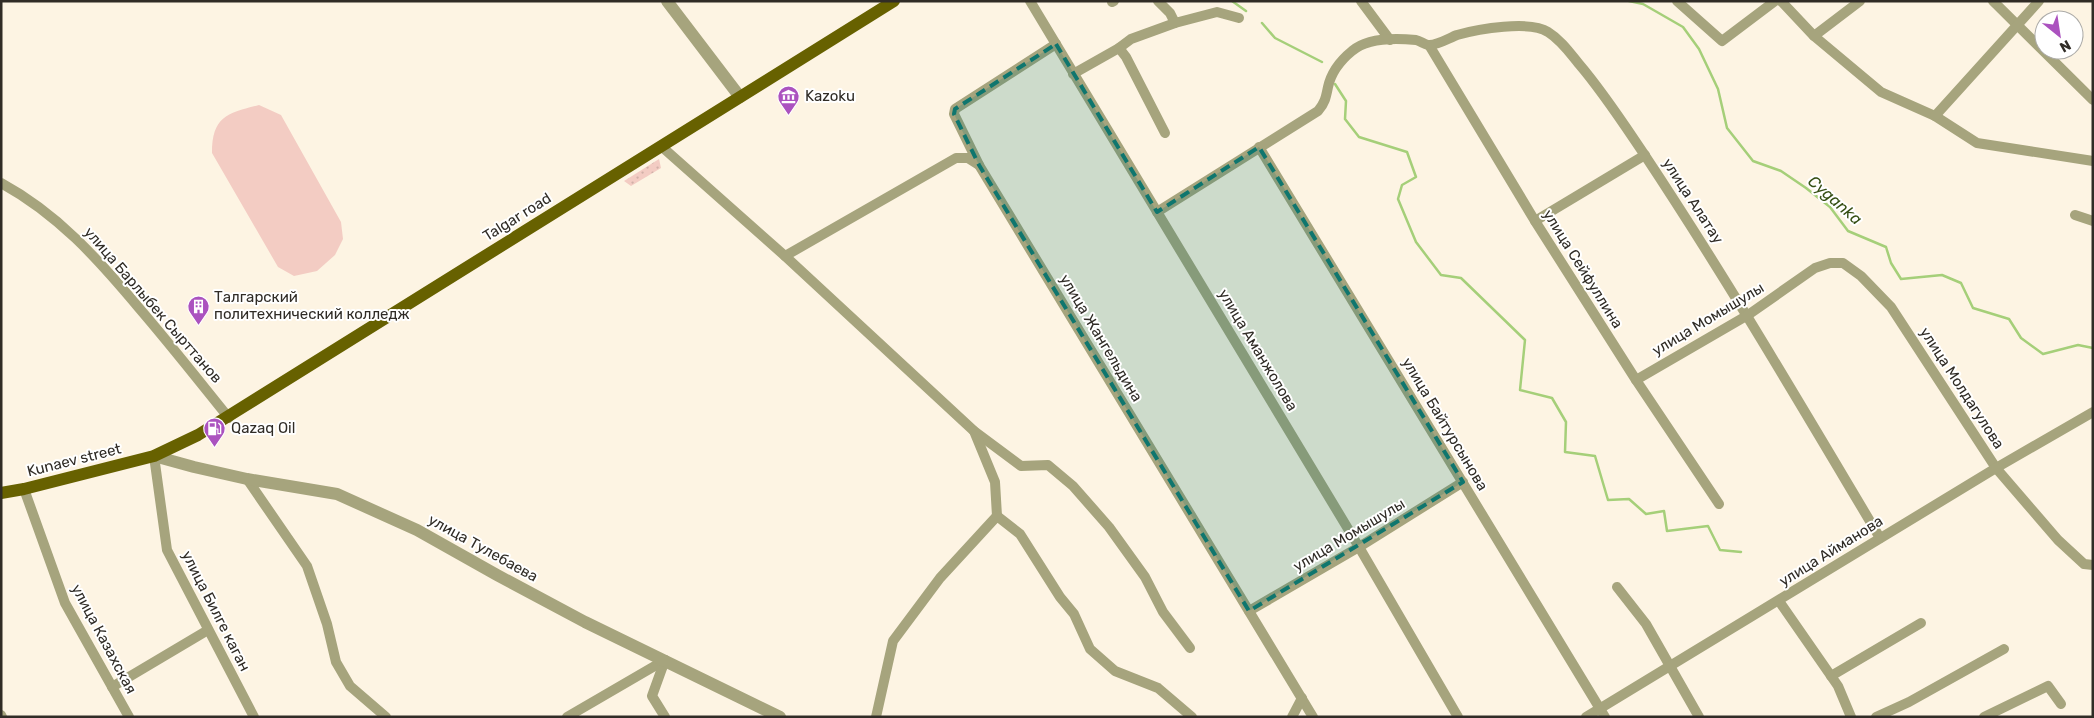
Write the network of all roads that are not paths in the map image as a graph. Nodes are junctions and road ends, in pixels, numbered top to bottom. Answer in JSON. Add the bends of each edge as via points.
{"nodes":[{"id":1,"x":667,"y":1,"type":"edge"},
{"id":2,"x":894,"y":1,"type":"edge"},
{"id":3,"x":1030,"y":1,"type":"edge"},
{"id":4,"x":1158,"y":1,"type":"edge"},
{"id":5,"x":1361,"y":1,"type":"edge"},
{"id":6,"x":1677,"y":1,"type":"edge"},
{"id":7,"x":1775,"y":1,"type":"edge"},
{"id":8,"x":1781,"y":1,"type":"edge"},
{"id":9,"x":1860,"y":1,"type":"edge"},
{"id":10,"x":1993,"y":1,"type":"edge"},
{"id":11,"x":2039,"y":1,"type":"edge"},
{"id":12,"x":1239,"y":18,"type":"dead end"},
{"id":13,"x":1175,"y":23,"type":"junction"},
{"id":14,"x":2016,"y":25,"type":"junction"},
{"id":15,"x":1814,"y":36,"type":"junction"},
{"id":16,"x":1390,"y":40,"type":"junction"},
{"id":17,"x":1056,"y":44,"type":"junction"},
{"id":18,"x":1429,"y":45,"type":"junction"},
{"id":19,"x":1119,"y":48,"type":"junction"},
{"id":20,"x":1073,"y":74,"type":"junction"},
{"id":21,"x":740,"y":97,"type":"junction"},
{"id":22,"x":2093,"y":100,"type":"edge"},
{"id":23,"x":1935,"y":116,"type":"junction"},
{"id":24,"x":1165,"y":133,"type":"dead end"},
{"id":25,"x":661,"y":146,"type":"junction"},
{"id":26,"x":1259,"y":147,"type":"junction"},
{"id":27,"x":1645,"y":155,"type":"junction"},
{"id":28,"x":2093,"y":162,"type":"edge"},
{"id":29,"x":979,"y":166,"type":"junction"},
{"id":30,"x":1,"y":183,"type":"edge"},
{"id":31,"x":1157,"y":212,"type":"junction"},
{"id":32,"x":2075,"y":215,"type":"dead end"},
{"id":33,"x":1535,"y":221,"type":"junction"},
{"id":34,"x":2093,"y":221,"type":"edge"},
{"id":35,"x":785,"y":256,"type":"junction"},
{"id":36,"x":1794,"y":282,"type":"joint"},
{"id":37,"x":1748,"y":315,"type":"junction"},
{"id":38,"x":1636,"y":380,"type":"junction"},
{"id":39,"x":2093,"y":412,"type":"edge"},
{"id":40,"x":229,"y":418,"type":"junction"},
{"id":41,"x":974,"y":431,"type":"junction"},
{"id":42,"x":154,"y":456,"type":"junction"},
{"id":43,"x":1996,"y":468,"type":"junction"},
{"id":44,"x":247,"y":479,"type":"junction"},
{"id":45,"x":1463,"y":482,"type":"junction"},
{"id":46,"x":24,"y":489,"type":"junction"},
{"id":47,"x":1,"y":493,"type":"edge"},
{"id":48,"x":1719,"y":504,"type":"dead end"},
{"id":49,"x":997,"y":516,"type":"junction"},
{"id":50,"x":1880,"y":538,"type":"junction"},
{"id":51,"x":1359,"y":548,"type":"junction"},
{"id":52,"x":2093,"y":565,"type":"edge"},
{"id":53,"x":1617,"y":587,"type":"dead end"},
{"id":54,"x":1779,"y":601,"type":"junction"},
{"id":55,"x":1249,"y":611,"type":"junction"},
{"id":56,"x":1920,"y":623,"type":"dead end"},
{"id":57,"x":208,"y":630,"type":"junction"},
{"id":58,"x":1190,"y":648,"type":"dead end"},
{"id":59,"x":2004,"y":649,"type":"dead end"},
{"id":60,"x":665,"y":660,"type":"junction"},
{"id":61,"x":1669,"y":666,"type":"junction"},
{"id":62,"x":1831,"y":676,"type":"junction"},
{"id":63,"x":112,"y":687,"type":"junction"},
{"id":64,"x":1302,"y":698,"type":"junction"},
{"id":65,"x":2061,"y":704,"type":"dead end"},
{"id":66,"x":1602,"y":713,"type":"edge"},
{"id":67,"x":129,"y":717,"type":"edge"},
{"id":68,"x":254,"y":717,"type":"edge"},
{"id":69,"x":386,"y":717,"type":"edge"},
{"id":70,"x":567,"y":717,"type":"edge"},
{"id":71,"x":665,"y":717,"type":"edge"},
{"id":72,"x":780,"y":717,"type":"edge"},
{"id":73,"x":876,"y":717,"type":"edge"},
{"id":74,"x":1192,"y":717,"type":"edge"},
{"id":75,"x":1292,"y":717,"type":"edge"},
{"id":76,"x":1313,"y":717,"type":"edge"},
{"id":77,"x":1458,"y":717,"type":"edge"},
{"id":78,"x":1586,"y":717,"type":"edge"},
{"id":79,"x":1699,"y":717,"type":"edge"},
{"id":80,"x":1851,"y":717,"type":"edge"},
{"id":81,"x":1876,"y":717,"type":"edge"},
{"id":82,"x":1984,"y":717,"type":"edge"}],
"edges":[{"from":1,"to":21,"type":"street"},
{"from":2,"to":21,"type":"main road","name":"Talgar road"},
{"from":3,"to":17,"type":"street","name":"улица Аманжолова"},
{"from":4,"to":13,"type":"street","via":[[1170,12]]},
{"from":5,"to":16,"type":"street"},
{"from":6,"to":7,"type":"street","via":[[1722,41]]},
{"from":8,"to":15,"type":"street"},
{"from":9,"to":15,"type":"street"},
{"from":10,"to":14,"type":"street"},
{"from":11,"to":14,"type":"street"},
{"from":12,"to":13,"type":"street","via":[[1217,12]]},
{"from":13,"to":19,"type":"street","via":[[1131,39]]},
{"from":14,"to":22,"type":"street"},
{"from":14,"to":23,"type":"street"},
{"from":15,"to":23,"type":"street","via":[[1881,92]]},
{"from":16,"to":18,"type":"street","via":[[1415,40]]},
{"from":16,"to":26,"type":"street","via":[[1364,43],[1352,51],[1336,68],[1324,104],[1318,111]]},
{"from":17,"to":20,"type":"street","name":"улица Аманжолова"},
{"from":17,"to":29,"type":"street","name":"улица Жангельдина","via":[[955,109],[954,114]]},
{"from":18,"to":27,"type":"street","name":"улица Алатау","via":[[1488,28],[1508,26],[1546,31],[1564,46],[1593,80]]},
{"from":18,"to":33,"type":"street","name":"улица Сейфуллина"},
{"from":19,"to":20,"type":"street"},
{"from":19,"to":24,"type":"street"},
{"from":20,"to":31,"type":"street","name":"улица Аманжолова"},
{"from":21,"to":25,"type":"main road","name":"Talgar road"},
{"from":23,"to":28,"type":"street","via":[[1977,143]]},
{"from":25,"to":35,"type":"street"},
{"from":25,"to":40,"type":"main road","name":"Talgar road"},
{"from":26,"to":31,"type":"street"},
{"from":26,"to":45,"type":"street","name":"улица Байтурсынова"},
{"from":27,"to":33,"type":"street"},
{"from":27,"to":37,"type":"street","name":"улица Алатау"},
{"from":29,"to":35,"type":"street","via":[[968,158],[956,158]]},
{"from":29,"to":55,"type":"street","name":"улица Жангельдина"},
{"from":30,"to":40,"type":"street","name":"улица Барлыбек Сырттанов","via":[[54,218],[82,243]]},
{"from":31,"to":51,"type":"street","name":"улица Аманжолова"},
{"from":32,"to":34,"type":"street"},
{"from":33,"to":38,"type":"street","name":"улица Сейфуллина"},
{"from":35,"to":41,"type":"street"},
{"from":36,"to":37,"type":"street","name":"улица Момышулы"},
{"from":36,"to":43,"type":"street","name":"улица Молдагулова","via":[[1815,268],[1830,263],[1843,263],[1862,276],[1891,307]]},
{"from":37,"to":38,"type":"street","name":"улица Момышулы"},
{"from":37,"to":50,"type":"street","name":"улица Алатау"},
{"from":38,"to":48,"type":"street","name":"улица Сейфуллина"},
{"from":39,"to":43,"type":"street","name":"улица Айманова"},
{"from":40,"to":42,"type":"main road","name":"Talgar road"},
{"from":41,"to":49,"type":"street","via":[[995,482]]},
{"from":41,"to":58,"type":"street","via":[[1021,466],[1048,465],[1073,486],[1109,527]]},
{"from":42,"to":44,"type":"street","name":"улица Тулебаева"},
{"from":42,"to":46,"type":"main road","name":"Kunaev street"},
{"from":42,"to":57,"type":"street","name":"улица Билге каган","via":[[167,550]]},
{"from":43,"to":50,"type":"street","name":"улица Айманова"},
{"from":43,"to":52,"type":"street","name":"улица Молдагулова","via":[[2064,546],[2084,564]]},
{"from":44,"to":60,"type":"street","name":"улица Тулебаева","via":[[338,494],[417,530],[585,622]]},
{"from":44,"to":69,"type":"street","via":[[307,566],[336,662],[350,686]]},
{"from":45,"to":51,"type":"street","name":"улица Момышулы"},
{"from":45,"to":66,"type":"street","name":"улица Байтурсынова"},
{"from":46,"to":47,"type":"main road","name":"Kunaev street"},
{"from":46,"to":63,"type":"street","name":"улица Казахская","via":[[65,603]]},
{"from":49,"to":73,"type":"street","via":[[940,578],[893,641]]},
{"from":49,"to":74,"type":"street","via":[[1020,534],[1074,614],[1090,649],[1115,671],[1158,688]]},
{"from":50,"to":54,"type":"street","name":"улица Айманова"},
{"from":51,"to":55,"type":"street","name":"улица Момышулы"},
{"from":51,"to":77,"type":"street","name":"улица Аманжолова"},
{"from":53,"to":61,"type":"street","via":[[1646,624]]},
{"from":54,"to":61,"type":"street","name":"улица Айманова"},
{"from":54,"to":62,"type":"street"},
{"from":55,"to":64,"type":"street","name":"улица Жангельдина"},
{"from":56,"to":62,"type":"street"},
{"from":57,"to":63,"type":"street"},
{"from":57,"to":68,"type":"street","name":"улица Билге каган"},
{"from":59,"to":81,"type":"street"},
{"from":60,"to":70,"type":"street"},
{"from":60,"to":71,"type":"street","via":[[652,696]]},
{"from":60,"to":72,"type":"street","name":"улица Тулебаева"},
{"from":61,"to":66,"type":"street","name":"улица Айманова"},
{"from":61,"to":79,"type":"street"},
{"from":62,"to":80,"type":"street"},
{"from":63,"to":67,"type":"street","name":"улица Казахская"},
{"from":64,"to":75,"type":"street"},
{"from":64,"to":76,"type":"street","name":"улица Жангельдина"},
{"from":65,"to":82,"type":"street","via":[[2048,686]]},
{"from":66,"to":78,"type":"street","name":"улица Айманова"}]}
